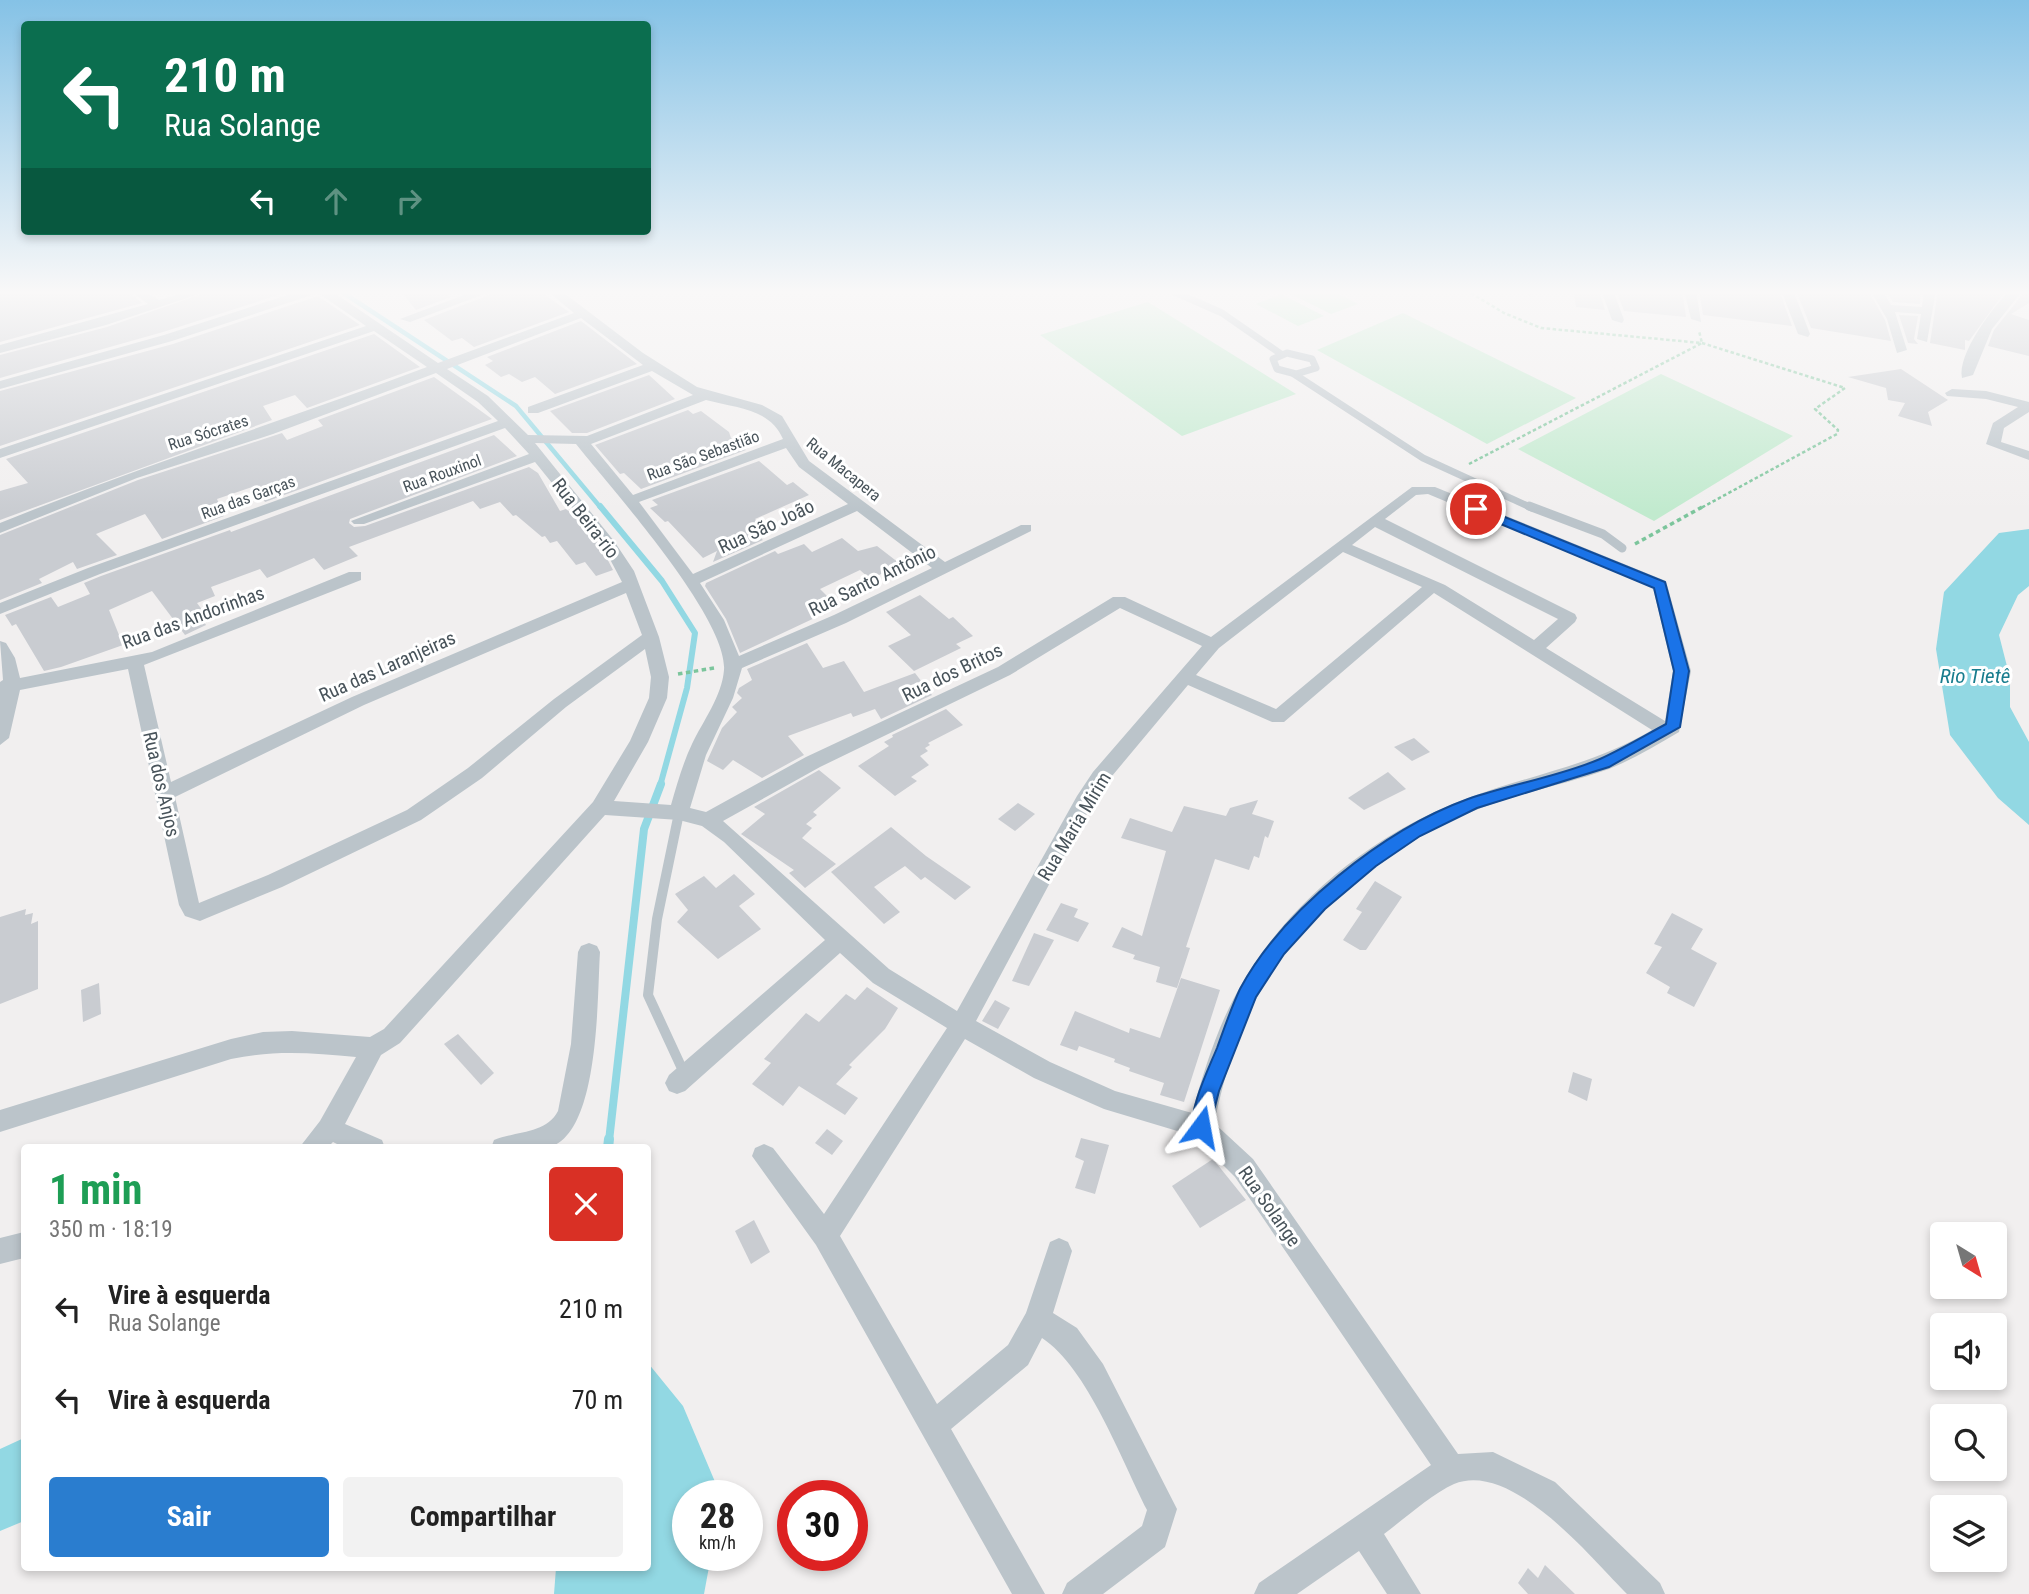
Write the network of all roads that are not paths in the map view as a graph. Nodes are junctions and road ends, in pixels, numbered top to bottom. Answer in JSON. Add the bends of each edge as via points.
{"nodes":[{"id":1,"x":72,"y":364,"type":"edge"},
{"id":2,"x":263,"y":364,"type":"edge"},
{"id":3,"x":436,"y":364,"type":"edge"},
{"id":4,"x":447,"y":364,"type":"edge"},
{"id":5,"x":1273,"y":364,"type":"edge"},
{"id":6,"x":1314,"y":364,"type":"edge"},
{"id":7,"x":1971,"y":364,"type":"edge"},
{"id":8,"x":655,"y":365,"type":"joint"},
{"id":9,"x":440,"y":367,"type":"junction"},
{"id":10,"x":1294,"y":374,"type":"junction"},
{"id":11,"x":1968,"y":375,"type":"dead end"},
{"id":12,"x":0,"y":384,"type":"edge"},
{"id":13,"x":1952,"y":393,"type":"dead end"},
{"id":14,"x":706,"y":395,"type":"junction"},
{"id":15,"x":2029,"y":406,"type":"edge"},
{"id":16,"x":533,"y":410,"type":"dead end"},
{"id":17,"x":509,"y":422,"type":"junction"},
{"id":18,"x":530,"y":439,"type":"junction"},
{"id":19,"x":582,"y":442,"type":"junction"},
{"id":20,"x":789,"y":442,"type":"junction"},
{"id":21,"x":0,"y":453,"type":"edge"},
{"id":22,"x":537,"y":456,"type":"junction"},
{"id":23,"x":2029,"y":456,"type":"edge"},
{"id":24,"x":629,"y":501,"type":"junction"},
{"id":25,"x":858,"y":505,"type":"junction"},
{"id":26,"x":1374,"y":520,"type":"junction"},
{"id":27,"x":359,"y":521,"type":"dead end"},
{"id":28,"x":0,"y":528,"type":"edge"},
{"id":29,"x":1026,"y":528,"type":"dead end"},
{"id":30,"x":1340,"y":545,"type":"junction"},
{"id":31,"x":1622,"y":548,"type":"road end"},
{"id":32,"x":943,"y":568,"type":"junction"},
{"id":33,"x":355,"y":576,"type":"dead end"},
{"id":34,"x":691,"y":581,"type":"junction"},
{"id":35,"x":632,"y":584,"type":"junction"},
{"id":36,"x":1433,"y":586,"type":"junction"},
{"id":37,"x":0,"y":609,"type":"edge"},
{"id":38,"x":651,"y":637,"type":"junction"},
{"id":39,"x":1213,"y":644,"type":"junction"},
{"id":40,"x":0,"y":647,"type":"edge"},
{"id":41,"x":1535,"y":648,"type":"junction"},
{"id":42,"x":135,"y":663,"type":"junction"},
{"id":43,"x":730,"y":665,"type":"junction"},
{"id":44,"x":1185,"y":677,"type":"junction"},
{"id":45,"x":7,"y":686,"type":"edge"},
{"id":46,"x":1667,"y":731,"type":"junction"},
{"id":47,"x":0,"y":738,"type":"edge"},
{"id":48,"x":164,"y":794,"type":"junction"},
{"id":49,"x":609,"y":807,"type":"junction"},
{"id":50,"x":673,"y":813,"type":"junction"},
{"id":51,"x":708,"y":820,"type":"junction"},
{"id":52,"x":840,"y":940,"type":"junction"},
{"id":53,"x":589,"y":952,"type":"dead end"},
{"id":54,"x":961,"y":1026,"type":"junction"},
{"id":55,"x":373,"y":1048,"type":"junction"},
{"id":56,"x":681,"y":1079,"type":"joint"},
{"id":57,"x":0,"y":1121,"type":"edge"},
{"id":58,"x":1201,"y":1127,"type":"junction"},
{"id":59,"x":329,"y":1129,"type":"junction"},
{"id":60,"x":315,"y":1144,"type":"edge"},
{"id":61,"x":364,"y":1144,"type":"edge"},
{"id":62,"x":517,"y":1144,"type":"edge"},
{"id":63,"x":764,"y":1156,"type":"dead end"},
{"id":64,"x":825,"y":1236,"type":"junction"},
{"id":65,"x":21,"y":1246,"type":"edge"},
{"id":66,"x":0,"y":1251,"type":"edge"},
{"id":67,"x":1059,"y":1251,"type":"dead end"},
{"id":68,"x":1038,"y":1319,"type":"junction"},
{"id":69,"x":933,"y":1426,"type":"junction"},
{"id":70,"x":1451,"y":1469,"type":"junction"},
{"id":71,"x":1363,"y":1529,"type":"junction"},
{"id":72,"x":1028,"y":1594,"type":"edge"},
{"id":73,"x":1078,"y":1594,"type":"edge"},
{"id":74,"x":1270,"y":1594,"type":"edge"},
{"id":75,"x":1405,"y":1594,"type":"edge"},
{"id":76,"x":1649,"y":1594,"type":"edge"}],
"edges":[{"from":1,"to":12,"type":"street"},
{"from":2,"to":21,"type":"street"},
{"from":3,"to":9,"type":"street","name":"Rua Beira-rio"},
{"from":4,"to":9,"type":"street","name":"Rua Sócrates"},
{"from":5,"to":10,"type":"lane"},
{"from":6,"to":10,"type":"lane","via":[[1312,371]]},
{"from":7,"to":11,"type":"street"},
{"from":8,"to":14,"type":"street","name":"Rua Macapera"},
{"from":8,"to":16,"type":"street"},
{"from":9,"to":17,"type":"street","name":"Rua Beira-rio"},
{"from":9,"to":28,"type":"street","name":"Rua Sócrates","via":[[132,475]]},
{"from":10,"to":31,"type":"lane","via":[[1401,445],[1453,472],[1603,534]]},
{"from":13,"to":15,"type":"street"},
{"from":14,"to":19,"type":"street"},
{"from":14,"to":20,"type":"street","name":"Rua Macapera","via":[[742,402],[771,415],[784,426]]},
{"from":15,"to":23,"type":"street","via":[[1997,426],[1993,444]]},
{"from":17,"to":18,"type":"street","name":"Rua Beira-rio"},
{"from":17,"to":37,"type":"street","name":"Rua das Garças"},
{"from":18,"to":19,"type":"street"},
{"from":18,"to":22,"type":"street","name":"Rua Beira-rio"},
{"from":19,"to":24,"type":"street"},
{"from":20,"to":24,"type":"street","name":"Rua São Sebastião"},
{"from":20,"to":25,"type":"street","name":"Rua Macapera","via":[[804,464]]},
{"from":22,"to":27,"type":"street","name":"Rua Rouxinol"},
{"from":22,"to":35,"type":"street","name":"Rua Beira-rio","via":[[609,544]]},
{"from":24,"to":34,"type":"street"},
{"from":25,"to":32,"type":"street","name":"Rua Macapera"},
{"from":25,"to":34,"type":"street","name":"Rua São João"},
{"from":26,"to":30,"type":"street","name":"Rua Maria Mirim"},
{"from":26,"to":41,"type":"street","via":[[1569,618]]},
{"from":26,"to":46,"type":"street","name":"Rua Maria Mirim","via":[[1412,491],[1430,490],[1660,585],[1682,671],[1673,727]]},
{"from":29,"to":32,"type":"street","name":"Rua Santo Antônio"},
{"from":30,"to":36,"type":"street"},
{"from":30,"to":39,"type":"street","name":"Rua Maria Mirim"},
{"from":32,"to":43,"type":"street","name":"Rua Santo Antônio","via":[[841,619]]},
{"from":33,"to":42,"type":"street","name":"Rua das Andorinhas"},
{"from":34,"to":43,"type":"street","via":[[724,637]]},
{"from":35,"to":38,"type":"street","name":"Rua Beira-rio"},
{"from":35,"to":48,"type":"street","name":"Rua das Laranjeiras","via":[[383,690]]},
{"from":36,"to":41,"type":"street"},
{"from":36,"to":44,"type":"street","via":[[1278,717]]},
{"from":38,"to":48,"type":"street","name":"Rua dos Anjos","via":[[414,815],[205,911],[196,912],[189,905]]},
{"from":38,"to":49,"type":"street","name":"Rua Beira-rio","via":[[660,677],[657,698]]},
{"from":39,"to":44,"type":"street","name":"Rua Maria Mirim"},
{"from":39,"to":51,"type":"street","name":"Rua dos Britos","via":[[1119,601],[1004,671],[813,762]]},
{"from":40,"to":45,"type":"street","via":[[12,669]]},
{"from":41,"to":46,"type":"street"},
{"from":42,"to":45,"type":"street","name":"Rua das Andorinhas"},
{"from":42,"to":48,"type":"street","name":"Rua dos Anjos"},
{"from":43,"to":50,"type":"street","via":[[730,681]]},
{"from":44,"to":54,"type":"street","name":"Rua Maria Mirim","via":[[1084,801]]},
{"from":45,"to":47,"type":"street"},
{"from":46,"to":58,"type":"street","via":[[1604,763],[1472,804],[1414,832],[1319,904],[1278,949],[1248,993],[1209,1091]]},
{"from":49,"to":50,"type":"street"},
{"from":49,"to":55,"type":"street","name":"Rua Beira-rio","via":[[536,874],[411,1017]]},
{"from":50,"to":51,"type":"street"},
{"from":50,"to":56,"type":"lane","via":[[648,995]]},
{"from":51,"to":52,"type":"street"},
{"from":52,"to":54,"type":"street","via":[[881,976]]},
{"from":52,"to":56,"type":"street"},
{"from":53,"to":62,"type":"street","via":[[580,1058],[567,1120],[552,1134]]},
{"from":54,"to":58,"type":"street","via":[[1112,1101]]},
{"from":54,"to":64,"type":"street","name":"Rua Maria Mirim"},
{"from":55,"to":57,"type":"street","via":[[264,1042]]},
{"from":55,"to":59,"type":"street"},
{"from":58,"to":70,"type":"street","name":"Rua Solange","via":[[1244,1168]]},
{"from":59,"to":60,"type":"street"},
{"from":59,"to":61,"type":"street"},
{"from":63,"to":64,"type":"street"},
{"from":64,"to":69,"type":"street"},
{"from":65,"to":66,"type":"street"},
{"from":67,"to":68,"type":"street"},
{"from":68,"to":69,"type":"street","via":[[1018,1355]]},
{"from":68,"to":73,"type":"street","via":[[1068,1338],[1093,1374],[1162,1509],[1154,1536]]},
{"from":69,"to":72,"type":"street"},
{"from":70,"to":71,"type":"street"},
{"from":70,"to":76,"type":"street","via":[[1493,1467],[1545,1492]]},
{"from":71,"to":74,"type":"street"},
{"from":71,"to":75,"type":"street"}]}
